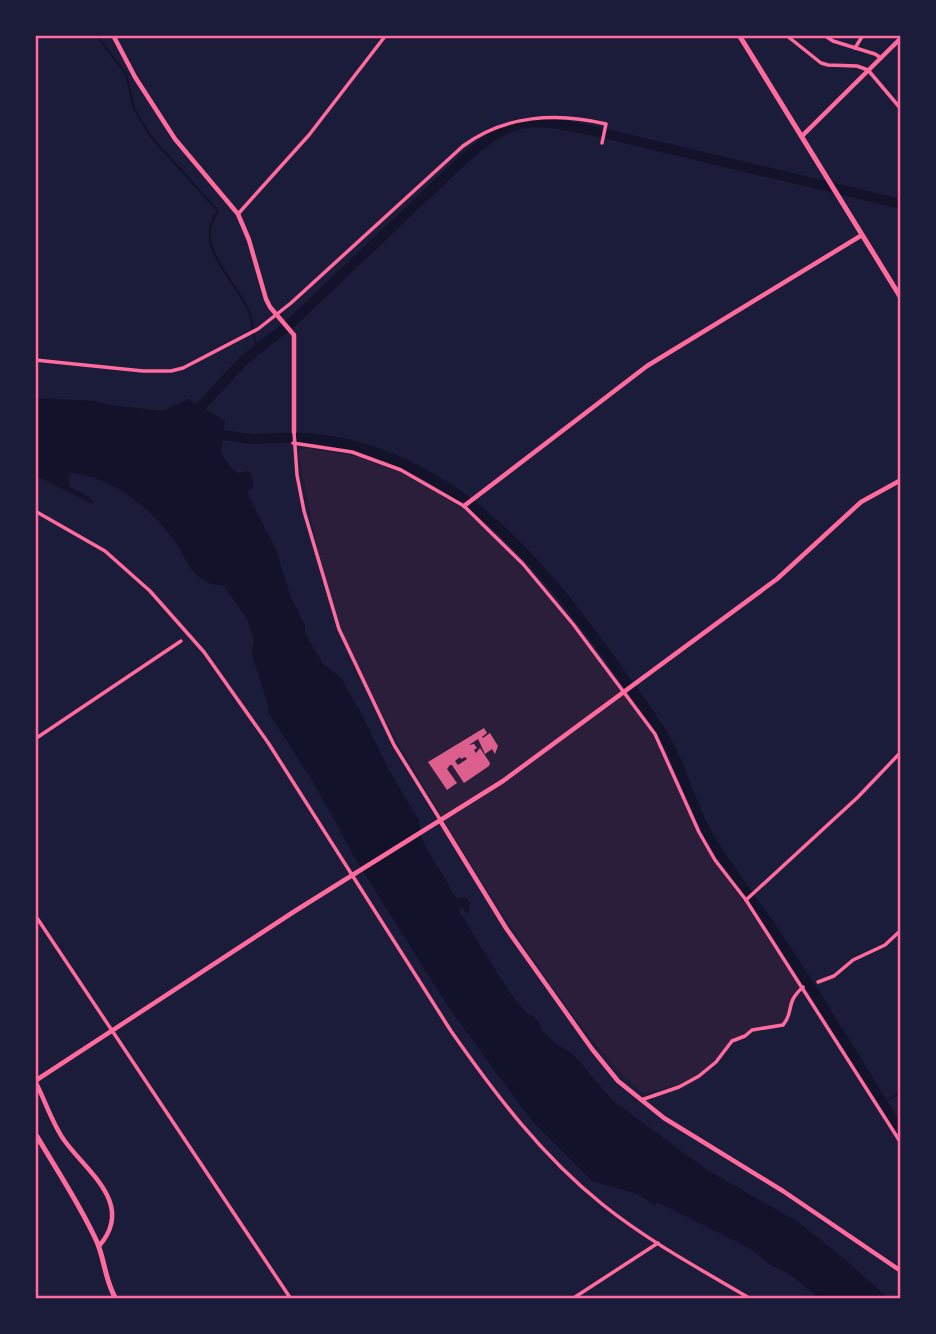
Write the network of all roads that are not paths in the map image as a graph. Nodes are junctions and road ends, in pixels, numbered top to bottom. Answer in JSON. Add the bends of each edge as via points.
{"nodes":[{"id":1,"x":113,"y":35,"type":"edge"},
{"id":2,"x":386,"y":35,"type":"edge"},
{"id":3,"x":739,"y":35,"type":"edge"},
{"id":4,"x":786,"y":35,"type":"edge"},
{"id":5,"x":824,"y":35,"type":"edge"},
{"id":6,"x":863,"y":35,"type":"edge"},
{"id":7,"x":901,"y":38,"type":"edge"},
{"id":8,"x":855,"y":48,"type":"junction"},
{"id":9,"x":881,"y":58,"type":"junction"},
{"id":10,"x":868,"y":70,"type":"junction"},
{"id":11,"x":901,"y":109,"type":"edge"},
{"id":12,"x":802,"y":135,"type":"junction"},
{"id":13,"x":602,"y":141,"type":"dead end"},
{"id":14,"x":238,"y":214,"type":"junction"},
{"id":15,"x":862,"y":235,"type":"junction"},
{"id":16,"x":901,"y":298,"type":"edge"},
{"id":17,"x":277,"y":316,"type":"junction"},
{"id":18,"x":35,"y":360,"type":"edge"},
{"id":19,"x":294,"y":432,"type":"joint"},
{"id":20,"x":293,"y":443,"type":"junction"},
{"id":21,"x":901,"y":480,"type":"edge"},
{"id":22,"x":464,"y":506,"type":"junction"},
{"id":23,"x":35,"y":511,"type":"edge"},
{"id":24,"x":181,"y":641,"type":"dead end"},
{"id":25,"x":625,"y":692,"type":"junction"},
{"id":26,"x":35,"y":739,"type":"edge"},
{"id":27,"x":901,"y":752,"type":"edge"},
{"id":28,"x":441,"y":822,"type":"junction"},
{"id":29,"x":353,"y":874,"type":"junction"},
{"id":30,"x":746,"y":900,"type":"junction"},
{"id":31,"x":35,"y":915,"type":"edge"},
{"id":32,"x":901,"y":930,"type":"edge"},
{"id":33,"x":818,"y":982,"type":"dead end"},
{"id":34,"x":803,"y":987,"type":"junction"},
{"id":35,"x":113,"y":1032,"type":"junction"},
{"id":36,"x":641,"y":1100,"type":"junction"},
{"id":37,"x":35,"y":1133,"type":"edge"},
{"id":38,"x":901,"y":1143,"type":"edge"},
{"id":39,"x":658,"y":1243,"type":"junction"},
{"id":40,"x":99,"y":1246,"type":"junction"},
{"id":41,"x":901,"y":1271,"type":"edge"},
{"id":42,"x":116,"y":1299,"type":"edge"},
{"id":43,"x":290,"y":1299,"type":"edge"},
{"id":44,"x":572,"y":1299,"type":"edge"},
{"id":45,"x":751,"y":1299,"type":"edge"}],
"edges":[{"from":1,"to":14,"type":"street","via":[[174,139]]},
{"from":2,"to":14,"type":"street","via":[[309,135]]},
{"from":3,"to":12,"type":"main road"},
{"from":4,"to":10,"type":"street","via":[[821,63]]},
{"from":5,"to":8,"type":"street"},
{"from":6,"to":8,"type":"street"},
{"from":7,"to":9,"type":"street"},
{"from":8,"to":9,"type":"street"},
{"from":9,"to":10,"type":"street"},
{"from":10,"to":11,"type":"street"},
{"from":10,"to":12,"type":"street"},
{"from":12,"to":15,"type":"main road"},
{"from":13,"to":17,"type":"street","via":[[606,124],[580,118],[541,118],[477,136]]},
{"from":14,"to":17,"type":"street","via":[[266,299]]},
{"from":15,"to":16,"type":"main road"},
{"from":15,"to":22,"type":"street","via":[[647,366]]},
{"from":17,"to":18,"type":"street","via":[[198,362],[171,371]]},
{"from":17,"to":19,"type":"street","via":[[294,335]]},
{"from":19,"to":20,"type":"street"},
{"from":20,"to":22,"type":"street","via":[[352,452],[401,470]]},
{"from":20,"to":28,"type":"street","via":[[311,537],[347,649],[394,745]]},
{"from":21,"to":25,"type":"street","via":[[861,502],[777,579]]},
{"from":22,"to":25,"type":"street","via":[[523,564]]},
{"from":23,"to":29,"type":"street","via":[[105,551],[184,629],[251,717]]},
{"from":24,"to":26,"type":"street"},
{"from":25,"to":28,"type":"street"},
{"from":25,"to":30,"type":"street","via":[[661,745],[715,860]]},
{"from":27,"to":30,"type":"street"},
{"from":28,"to":29,"type":"street"},
{"from":28,"to":36,"type":"street","via":[[536,972],[603,1064]]},
{"from":29,"to":35,"type":"street"},
{"from":29,"to":39,"type":"street","via":[[451,1031],[506,1107],[602,1204]]},
{"from":30,"to":34,"type":"street"},
{"from":31,"to":35,"type":"street"},
{"from":32,"to":33,"type":"street","via":[[885,945]]},
{"from":34,"to":36,"type":"street","via":[[792,996],[783,1025],[752,1030],[732,1041],[699,1076]]},
{"from":34,"to":38,"type":"street"},
{"from":35,"to":40,"type":"street","via":[[35,1081],[63,1138],[99,1180],[109,1200],[111,1221]]},
{"from":35,"to":43,"type":"street"},
{"from":36,"to":41,"type":"street"},
{"from":37,"to":40,"type":"main road"},
{"from":39,"to":44,"type":"street"},
{"from":39,"to":45,"type":"street"},
{"from":40,"to":42,"type":"main road"}]}
